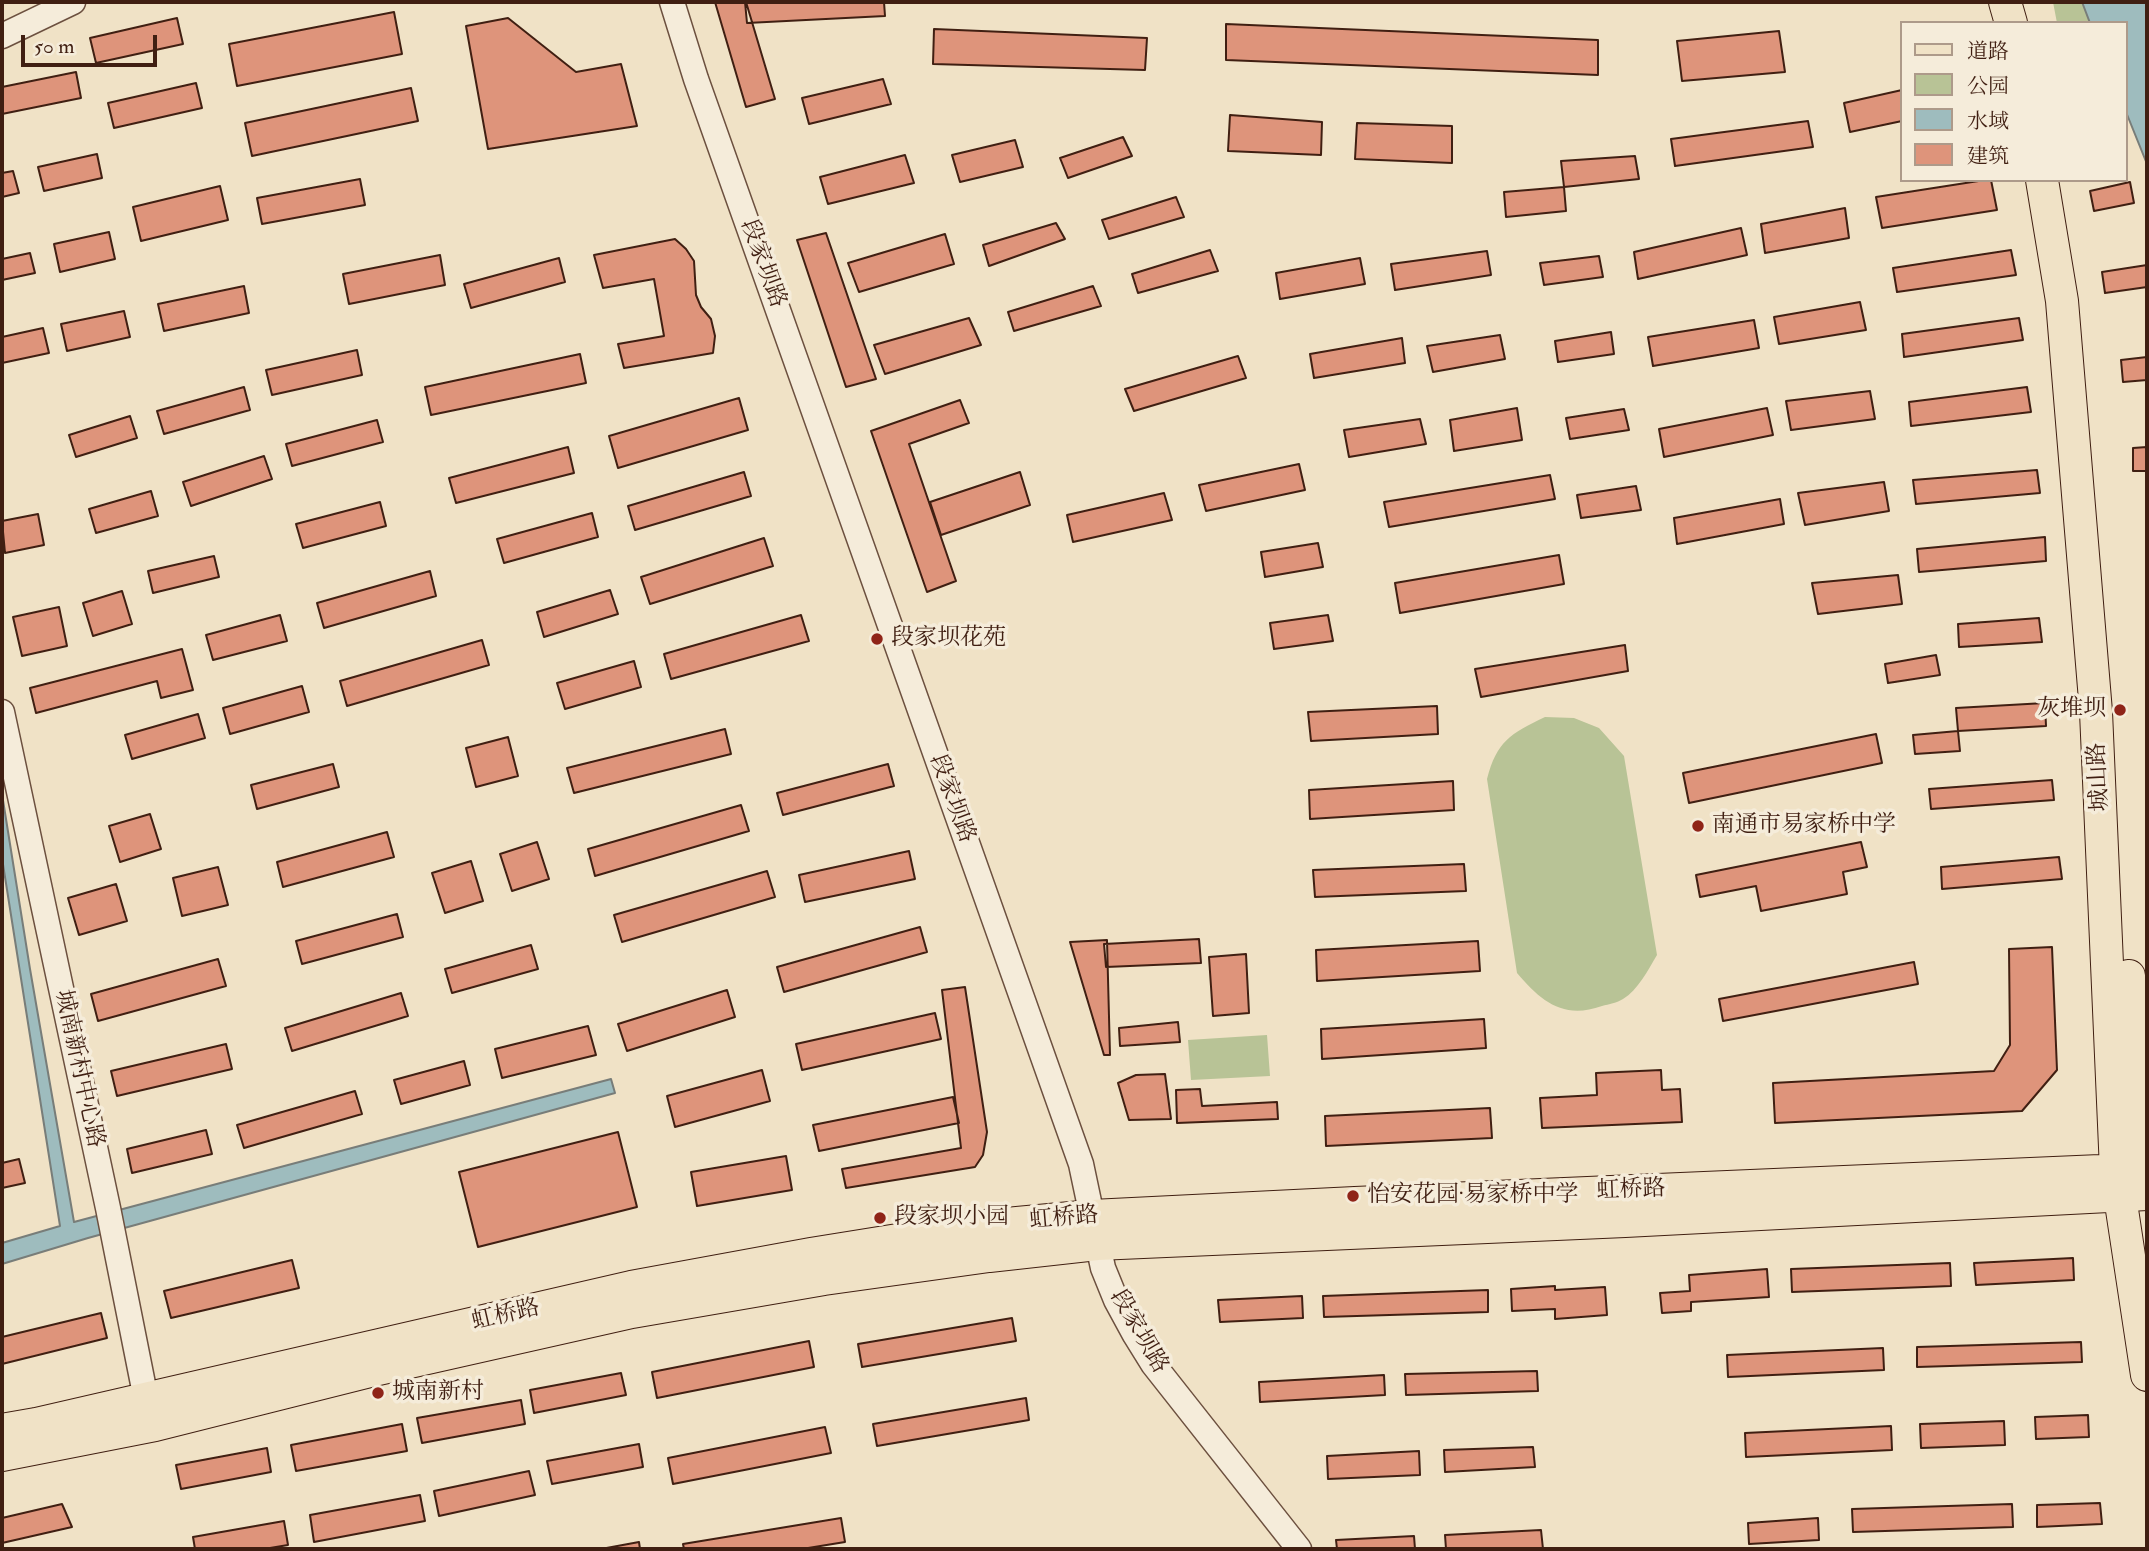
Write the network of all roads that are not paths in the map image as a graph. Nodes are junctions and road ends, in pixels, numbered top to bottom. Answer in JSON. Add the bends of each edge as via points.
{"nodes":[{"id":1,"x":73,"y":2,"type":"edge"},
{"id":2,"x":2005,"y":2,"type":"edge"},
{"id":3,"x":2025,"y":2,"type":"edge"},
{"id":4,"x":671,"y":4,"type":"edge"},
{"id":5,"x":2010,"y":21,"type":"edge"},
{"id":6,"x":2030,"y":21,"type":"edge"},
{"id":7,"x":3,"y":35,"type":"edge"},
{"id":8,"x":2042,"y":182,"type":"edge"},
{"id":9,"x":2059,"y":182,"type":"edge"},
{"id":10,"x":2,"y":712,"type":"edge"},
{"id":11,"x":2138,"y":1185,"type":"edge"},
{"id":12,"x":1095,"y":1230,"type":"junction"},
{"id":13,"x":2147,"y":1375,"type":"edge"},
{"id":14,"x":150,"y":1412,"type":"junction"},
{"id":15,"x":2,"y":1430,"type":"edge"},
{"id":16,"x":2,"y":1455,"type":"edge"},
{"id":17,"x":1299,"y":1549,"type":"edge"}],
"edges":[{"from":1,"to":7,"type":"street"},
{"from":2,"to":5,"type":"main road"},
{"from":3,"to":6,"type":"main road"},
{"from":4,"to":12,"type":"street","name":"段家坝路","via":[[1081,1164]]},
{"from":8,"to":11,"type":"main road","name":"城山路","via":[[2062,301]]},
{"from":9,"to":11,"type":"main road","name":"城山路","via":[[2078,303],[2102,580]]},
{"from":10,"to":14,"type":"street","name":"城南新村中心路"},
{"from":11,"to":12,"type":"main road","name":"虹桥路","via":[[1625,1221]]},
{"from":11,"to":13,"type":"main road","name":"城山路"},
{"from":12,"to":14,"type":"main road","name":"虹桥路","via":[[989,1256],[632,1312],[370,1371]]},
{"from":12,"to":17,"type":"street","name":"段家坝路","via":[[1116,1300],[1153,1364]]},
{"from":14,"to":15,"type":"main road","name":"虹桥路"},
{"from":14,"to":16,"type":"main road","name":"虹桥路"}]}
